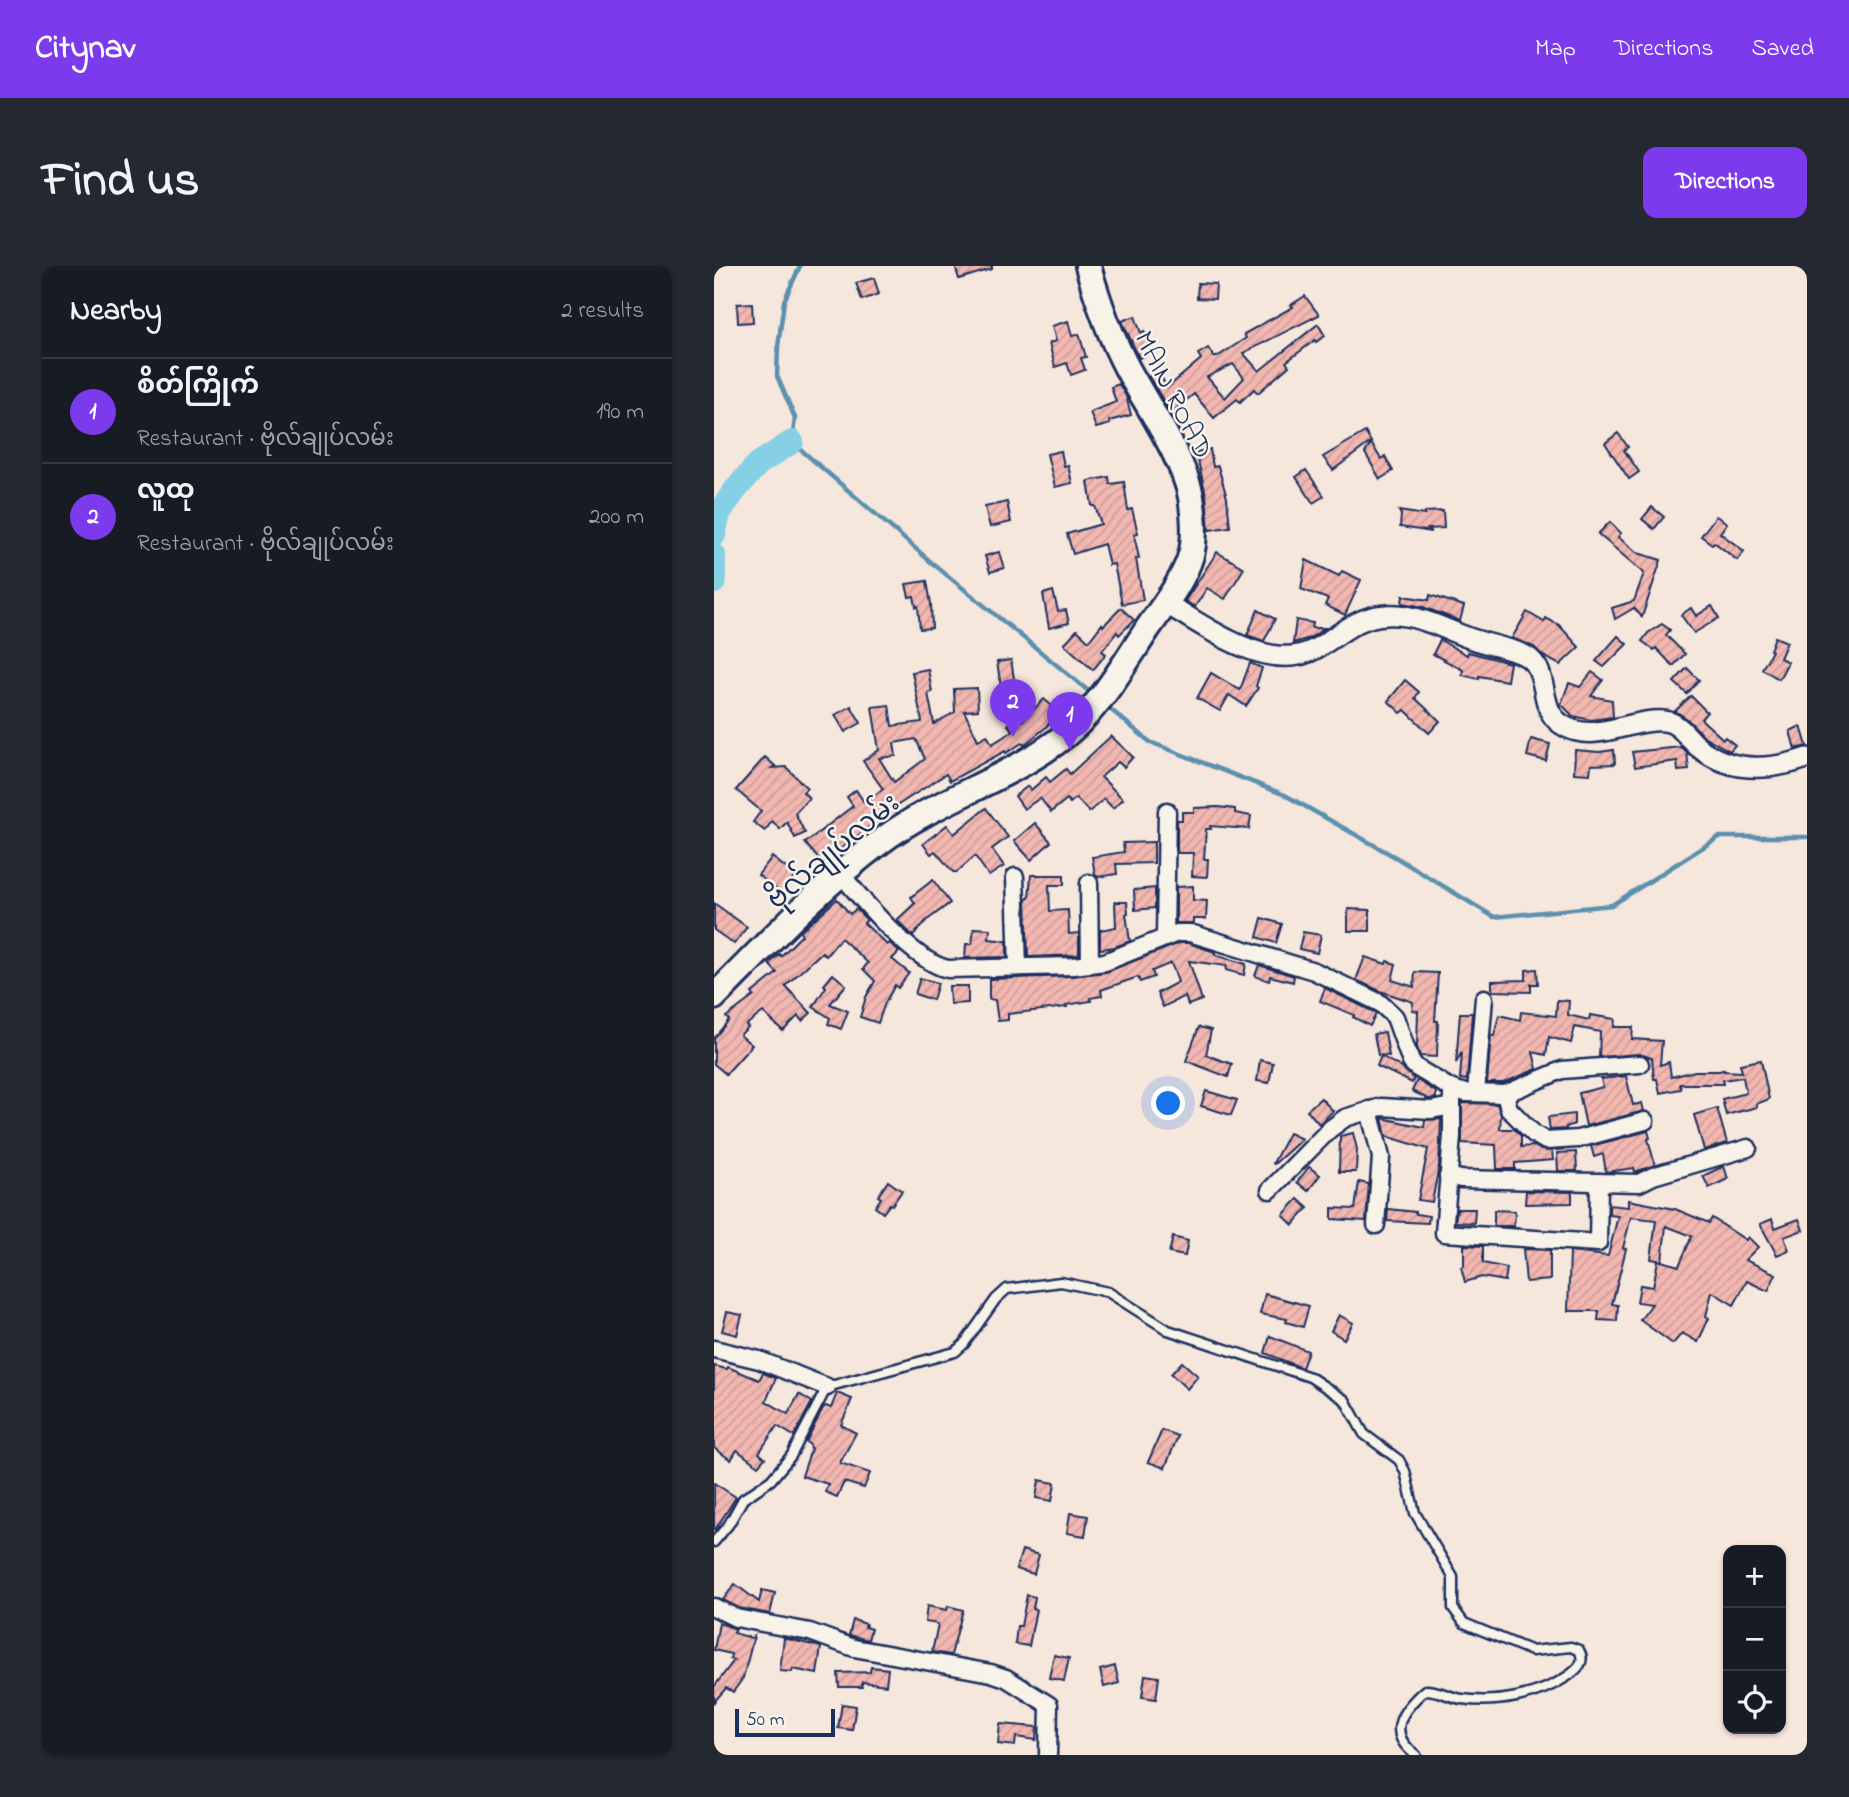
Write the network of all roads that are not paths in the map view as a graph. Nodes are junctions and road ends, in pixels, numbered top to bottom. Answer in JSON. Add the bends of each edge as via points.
{"nodes":[{"id":1,"x":1088,"y":266,"type":"edge"},
{"id":2,"x":1191,"y":553,"type":"joint"},
{"id":3,"x":1165,"y":603,"type":"junction"},
{"id":4,"x":1807,"y":758,"type":"edge"},
{"id":5,"x":1167,"y":811,"type":"dead end"},
{"id":6,"x":841,"y":874,"type":"junction"},
{"id":7,"x":1016,"y":877,"type":"dead end"},
{"id":8,"x":1090,"y":883,"type":"dead end"},
{"id":9,"x":1165,"y":937,"type":"junction"},
{"id":10,"x":1090,"y":964,"type":"junction"},
{"id":11,"x":1018,"y":967,"type":"junction"},
{"id":12,"x":714,"y":997,"type":"edge"},
{"id":13,"x":1484,"y":998,"type":"dead end"},
{"id":14,"x":1640,"y":1063,"type":"dead end"},
{"id":15,"x":1452,"y":1089,"type":"junction"},
{"id":16,"x":1476,"y":1093,"type":"junction"},
{"id":17,"x":1505,"y":1094,"type":"junction"},
{"id":18,"x":1452,"y":1106,"type":"junction"},
{"id":19,"x":1369,"y":1110,"type":"junction"},
{"id":20,"x":1645,"y":1121,"type":"dead end"},
{"id":21,"x":1748,"y":1148,"type":"dead end"},
{"id":22,"x":1448,"y":1176,"type":"junction"},
{"id":23,"x":1599,"y":1182,"type":"junction"},
{"id":24,"x":1270,"y":1190,"type":"dead end"},
{"id":25,"x":1376,"y":1225,"type":"dead end"},
{"id":26,"x":714,"y":1349,"type":"edge"},
{"id":27,"x":827,"y":1387,"type":"junction"},
{"id":28,"x":714,"y":1542,"type":"edge"},
{"id":29,"x":714,"y":1607,"type":"edge"},
{"id":30,"x":1048,"y":1755,"type":"edge"},
{"id":31,"x":1416,"y":1755,"type":"edge"}],
"edges":[{"from":1,"to":2,"type":"main road","name":"MAIN ROAD","via":[[1110,334],[1187,481],[1194,535]]},
{"from":2,"to":3,"type":"main road","name":"ဗိုလ်‌ချုပ်‌လမ်း"},
{"from":3,"to":4,"type":"street","via":[[1243,647],[1270,655],[1303,654],[1370,617],[1414,617],[1531,658],[1541,673],[1551,712],[1574,731],[1598,732],[1665,721],[1679,727],[1711,756],[1737,766],[1762,768]]},
{"from":3,"to":6,"type":"main road","name":"ဗိုလ်‌ချုပ်‌လမ်း","via":[[1075,727],[1012,768],[907,822]]},
{"from":5,"to":9,"type":"street"},
{"from":6,"to":11,"type":"street","via":[[930,964],[948,969]]},
{"from":6,"to":12,"type":"main road","name":"ဗိုလ်‌ချုပ်‌လမ်း"},
{"from":7,"to":11,"type":"street"},
{"from":8,"to":10,"type":"street"},
{"from":9,"to":10,"type":"street"},
{"from":9,"to":15,"type":"street","via":[[1204,935],[1314,971],[1380,1003],[1395,1017],[1411,1062]]},
{"from":10,"to":11,"type":"street"},
{"from":13,"to":16,"type":"street"},
{"from":14,"to":17,"type":"street","via":[[1562,1070]]},
{"from":15,"to":16,"type":"street"},
{"from":15,"to":18,"type":"street"},
{"from":16,"to":17,"type":"street"},
{"from":17,"to":20,"type":"street","via":[[1509,1109],[1546,1141],[1578,1139]]},
{"from":18,"to":19,"type":"street"},
{"from":18,"to":22,"type":"street"},
{"from":19,"to":24,"type":"street","via":[[1330,1129]]},
{"from":19,"to":25,"type":"street","via":[[1381,1157]]},
{"from":21,"to":23,"type":"street","via":[[1639,1183]]},
{"from":22,"to":23,"type":"street"},
{"from":22,"to":23,"type":"street","via":[[1444,1233],[1598,1242]]},
{"from":26,"to":27,"type":"street","via":[[759,1360]]},
{"from":27,"to":28,"type":"lane","via":[[791,1456],[771,1480],[743,1499]]},
{"from":27,"to":31,"type":"lane","via":[[955,1352],[1007,1289],[1062,1282],[1108,1292],[1168,1330],[1310,1377],[1335,1392],[1345,1400],[1364,1434],[1399,1460],[1415,1513],[1453,1577],[1453,1608],[1464,1623],[1532,1651],[1571,1647],[1583,1656],[1576,1670],[1551,1687],[1497,1700],[1459,1699],[1425,1690],[1406,1708],[1400,1722],[1399,1735]]},
{"from":29,"to":30,"type":"street","via":[[736,1618],[810,1632],[854,1648],[1006,1678],[1049,1704]]}]}
